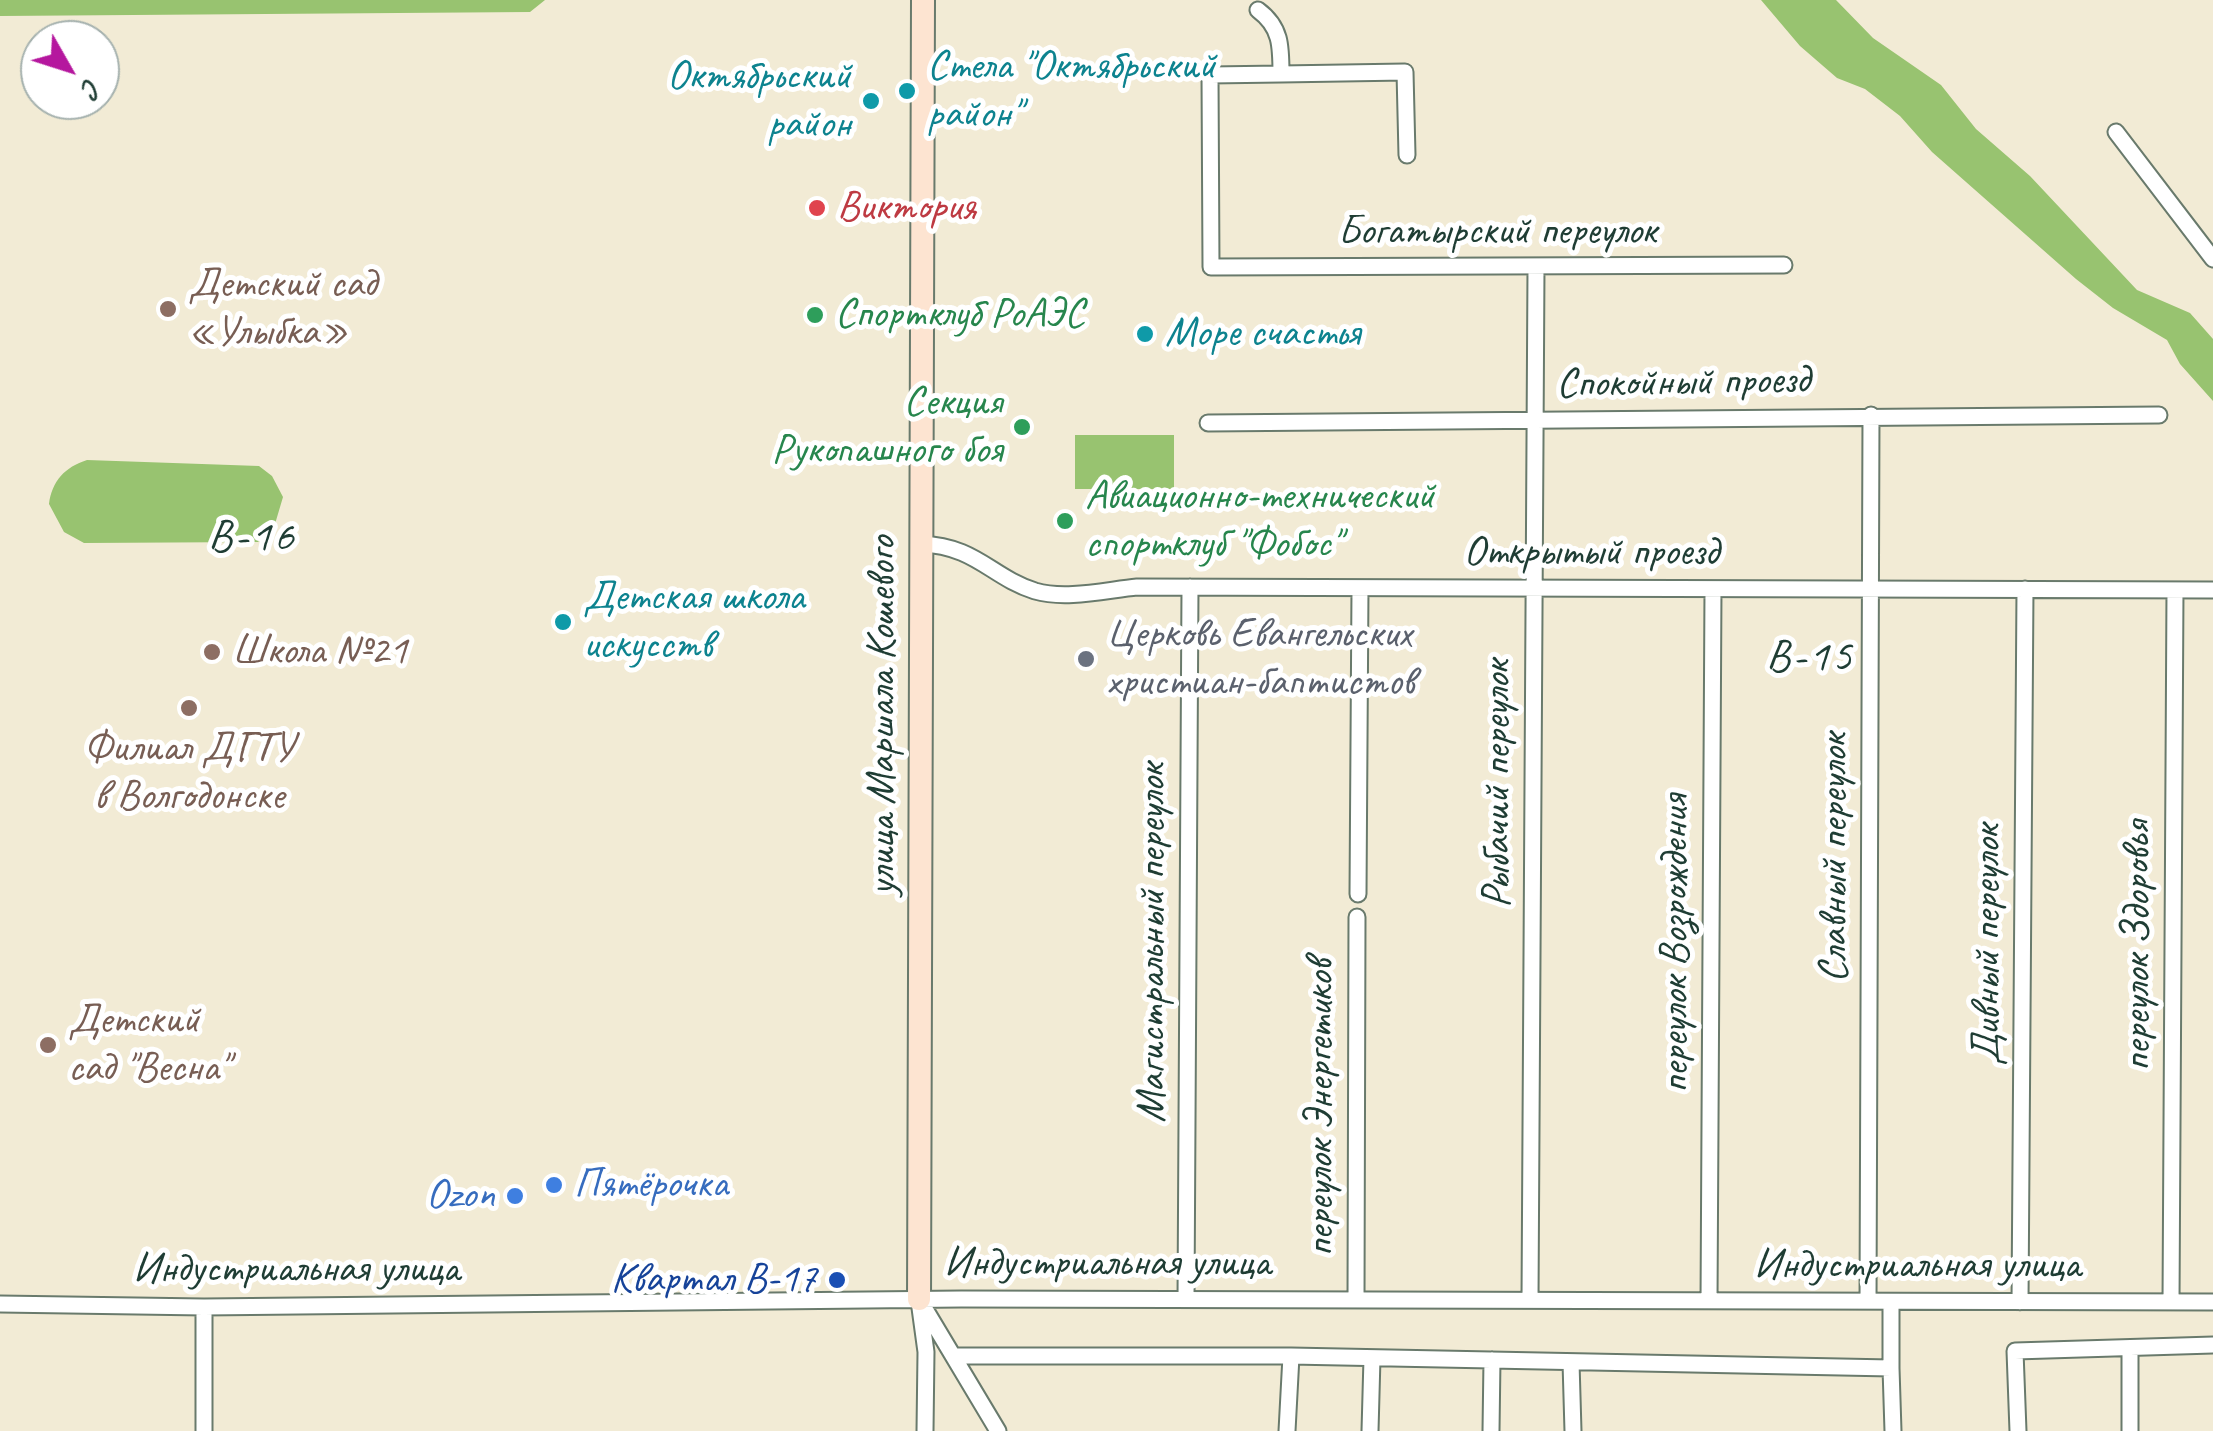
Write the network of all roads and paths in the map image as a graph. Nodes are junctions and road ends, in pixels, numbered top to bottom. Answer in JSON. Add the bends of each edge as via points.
{"nodes":[{"id":1,"x":925,"y":0,"type":"edge"},
{"id":2,"x":1258,"y":10,"type":"dead end"},
{"id":3,"x":1281,"y":74,"type":"junction"},
{"id":4,"x":2116,"y":132,"type":"dead end"},
{"id":5,"x":1407,"y":155,"type":"dead end"},
{"id":6,"x":2213,"y":259,"type":"edge"},
{"id":7,"x":1784,"y":265,"type":"dead end"},
{"id":8,"x":1536,"y":268,"type":"junction"},
{"id":9,"x":1871,"y":415,"type":"junction"},
{"id":10,"x":2160,"y":415,"type":"dead end"},
{"id":11,"x":1533,"y":421,"type":"junction"},
{"id":12,"x":1208,"y":422,"type":"dead end"},
{"id":13,"x":924,"y":544,"type":"junction"},
{"id":14,"x":1190,"y":587,"type":"junction"},
{"id":15,"x":1360,"y":588,"type":"junction"},
{"id":16,"x":1534,"y":588,"type":"junction"},
{"id":17,"x":1714,"y":588,"type":"junction"},
{"id":18,"x":1872,"y":589,"type":"junction"},
{"id":19,"x":2024,"y":589,"type":"junction"},
{"id":20,"x":2175,"y":590,"type":"junction"},
{"id":21,"x":2213,"y":590,"type":"edge"},
{"id":22,"x":1358,"y":894,"type":"dead end"},
{"id":23,"x":1357,"y":918,"type":"dead end"},
{"id":24,"x":922,"y":1299,"type":"junction"},
{"id":25,"x":1186,"y":1299,"type":"junction"},
{"id":26,"x":1356,"y":1300,"type":"junction"},
{"id":27,"x":1530,"y":1300,"type":"junction"},
{"id":28,"x":1710,"y":1301,"type":"junction"},
{"id":29,"x":1868,"y":1302,"type":"junction"},
{"id":30,"x":1890,"y":1302,"type":"junction"},
{"id":31,"x":2020,"y":1302,"type":"junction"},
{"id":32,"x":2171,"y":1302,"type":"junction"},
{"id":33,"x":2213,"y":1302,"type":"edge"},
{"id":34,"x":0,"y":1304,"type":"edge"},
{"id":35,"x":204,"y":1307,"type":"junction"},
{"id":36,"x":2213,"y":1345,"type":"edge"},
{"id":37,"x":2130,"y":1348,"type":"junction"},
{"id":38,"x":954,"y":1356,"type":"junction"},
{"id":39,"x":1291,"y":1356,"type":"junction"},
{"id":40,"x":1372,"y":1358,"type":"junction"},
{"id":41,"x":1492,"y":1360,"type":"junction"},
{"id":42,"x":1571,"y":1362,"type":"junction"},
{"id":43,"x":1892,"y":1368,"type":"junction"},
{"id":44,"x":204,"y":1431,"type":"edge"},
{"id":45,"x":925,"y":1431,"type":"edge"},
{"id":46,"x":998,"y":1431,"type":"edge"},
{"id":47,"x":1287,"y":1431,"type":"edge"},
{"id":48,"x":1370,"y":1431,"type":"edge"},
{"id":49,"x":1490,"y":1431,"type":"edge"},
{"id":50,"x":1573,"y":1431,"type":"edge"},
{"id":51,"x":1893,"y":1431,"type":"edge"},
{"id":52,"x":2018,"y":1431,"type":"edge"},
{"id":53,"x":2130,"y":1431,"type":"edge"}],
"edges":[{"from":1,"to":13,"type":"street","name":"улица Маршала Кошевого"},
{"from":2,"to":3,"type":"street","via":[[1281,40]]},
{"from":3,"to":5,"type":"street","via":[[1405,72]]},
{"from":3,"to":8,"type":"street","name":"Богатырский переулок","via":[[1210,75],[1211,267]]},
{"from":4,"to":6,"type":"street"},
{"from":7,"to":8,"type":"street","name":"Богатырский переулок"},
{"from":8,"to":11,"type":"street","name":"Рыбачий переулок"},
{"from":9,"to":10,"type":"street","name":"Спокойный проезд"},
{"from":9,"to":11,"type":"street","name":"Спокойный проезд"},
{"from":9,"to":18,"type":"street","name":"Славный переулок"},
{"from":11,"to":12,"type":"street","name":"Спокойный проезд"},
{"from":11,"to":16,"type":"street","name":"Рыбачий переулок"},
{"from":13,"to":14,"type":"street","name":"Открытый проезд","via":[[973,554],[1036,591]]},
{"from":13,"to":24,"type":"street","name":"улица Маршала Кошевого"},
{"from":14,"to":15,"type":"street","name":"Открытый проезд"},
{"from":14,"to":25,"type":"street","name":"Магистральный переулок"},
{"from":15,"to":16,"type":"street","name":"Открытый проезд"},
{"from":15,"to":22,"type":"street"},
{"from":16,"to":17,"type":"street","name":"Открытый проезд"},
{"from":16,"to":27,"type":"street","name":"Рыбачий переулок"},
{"from":17,"to":18,"type":"street","name":"Открытый проезд"},
{"from":17,"to":28,"type":"street","name":"переулок Возрождения"},
{"from":18,"to":19,"type":"street","name":"Открытый проезд"},
{"from":18,"to":29,"type":"street","name":"Славный переулок"},
{"from":19,"to":20,"type":"street","name":"Открытый проезд"},
{"from":19,"to":31,"type":"street","name":"Дивный переулок"},
{"from":20,"to":21,"type":"street","name":"Открытый проезд"},
{"from":20,"to":32,"type":"street","name":"переулок Здоровья"},
{"from":23,"to":26,"type":"street","name":"переулок Энергетиков"},
{"from":24,"to":25,"type":"street","name":"Индустриальная улица"},
{"from":24,"to":35,"type":"street","name":"Индустриальная улица"},
{"from":24,"to":38,"type":"street"},
{"from":24,"to":45,"type":"street","name":"улица Маршала Кошевого"},
{"from":25,"to":26,"type":"street","name":"Индустриальная улица"},
{"from":26,"to":27,"type":"street","name":"Индустриальная улица"},
{"from":27,"to":28,"type":"street","name":"Индустриальная улица"},
{"from":28,"to":29,"type":"street","name":"Индустриальная улица"},
{"from":29,"to":30,"type":"street","name":"Индустриальная улица"},
{"from":30,"to":31,"type":"street","name":"Индустриальная улица"},
{"from":30,"to":43,"type":"street"},
{"from":31,"to":32,"type":"street","name":"Индустриальная улица"},
{"from":32,"to":33,"type":"street","name":"Индустриальная улица"},
{"from":34,"to":35,"type":"street","name":"Индустриальная улица"},
{"from":35,"to":44,"type":"street"},
{"from":36,"to":37,"type":"street"},
{"from":37,"to":52,"type":"street","via":[[2015,1351]]},
{"from":37,"to":53,"type":"street"},
{"from":38,"to":39,"type":"street"},
{"from":38,"to":46,"type":"street"},
{"from":39,"to":40,"type":"street"},
{"from":39,"to":47,"type":"street"},
{"from":40,"to":41,"type":"street"},
{"from":40,"to":48,"type":"street"},
{"from":41,"to":42,"type":"street"},
{"from":41,"to":49,"type":"street"},
{"from":42,"to":43,"type":"street"},
{"from":42,"to":50,"type":"street"},
{"from":43,"to":51,"type":"street"}]}
